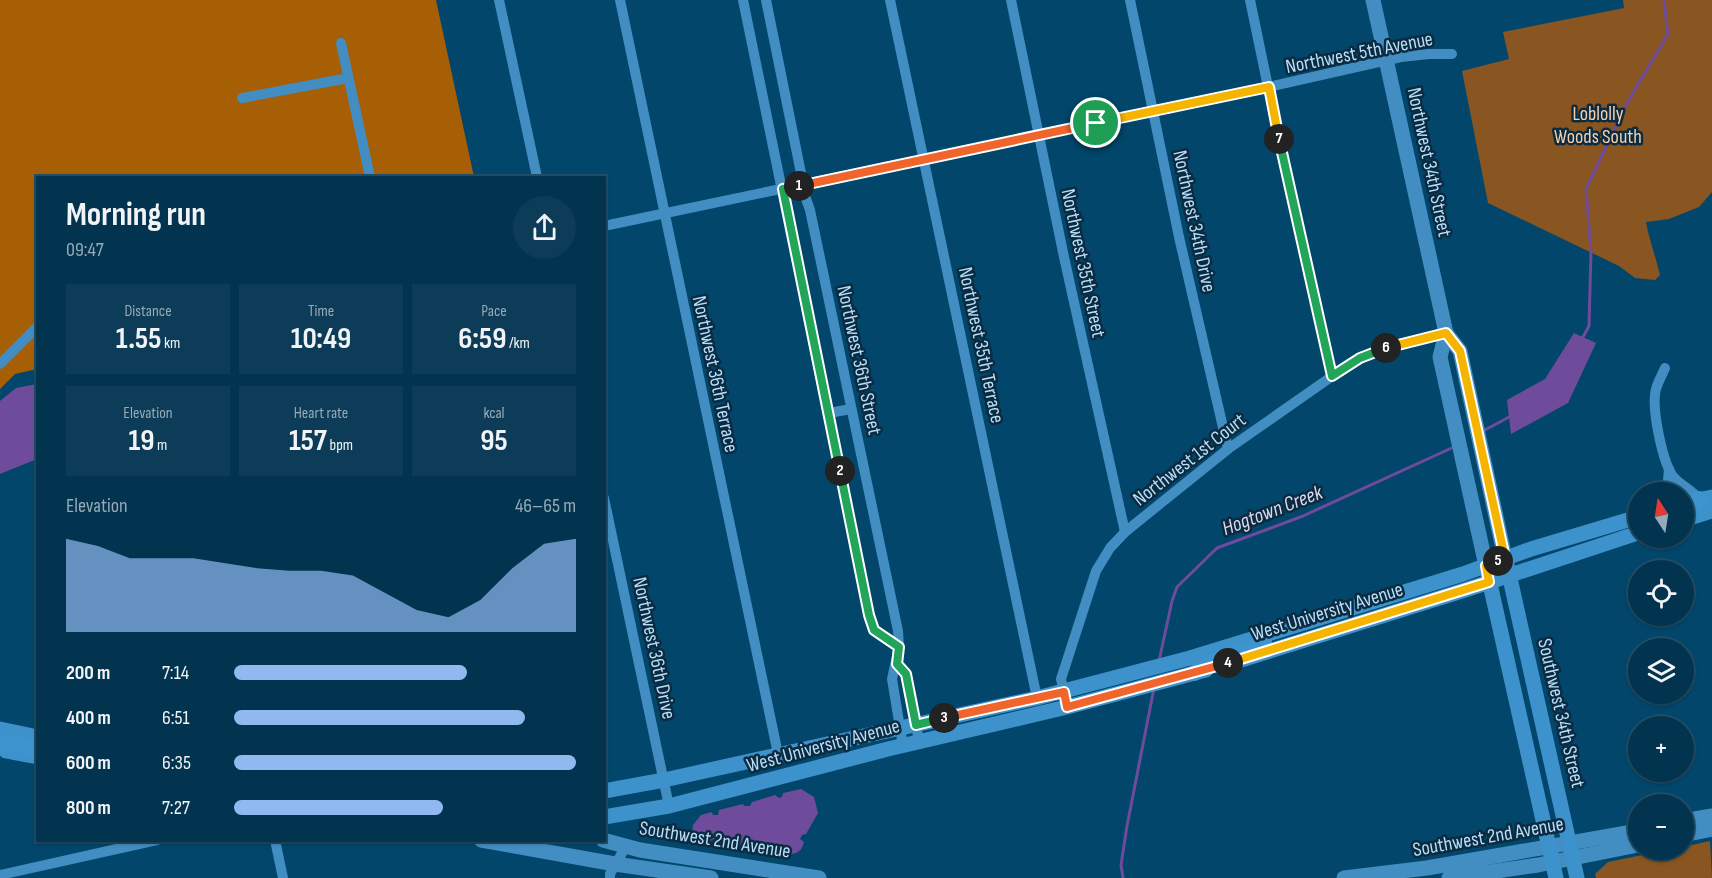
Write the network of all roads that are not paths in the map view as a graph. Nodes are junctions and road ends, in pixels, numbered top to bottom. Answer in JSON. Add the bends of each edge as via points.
{"nodes":[{"id":1,"x":499,"y":0,"type":"edge"},
{"id":2,"x":620,"y":0,"type":"edge"},
{"id":3,"x":743,"y":0,"type":"edge"},
{"id":4,"x":766,"y":0,"type":"edge"},
{"id":5,"x":890,"y":0,"type":"edge"},
{"id":6,"x":1011,"y":0,"type":"edge"},
{"id":7,"x":1130,"y":0,"type":"edge"},
{"id":8,"x":1250,"y":0,"type":"edge"},
{"id":9,"x":1373,"y":0,"type":"edge"},
{"id":10,"x":341,"y":43,"type":"dead end"},
{"id":11,"x":1452,"y":54,"type":"dead end"},
{"id":12,"x":1386,"y":61,"type":"junction"},
{"id":13,"x":348,"y":78,"type":"junction"},
{"id":14,"x":1269,"y":87,"type":"junction"},
{"id":15,"x":242,"y":99,"type":"dead end"},
{"id":16,"x":1153,"y":111,"type":"junction"},
{"id":17,"x":1039,"y":135,"type":"junction"},
{"id":18,"x":924,"y":159,"type":"junction"},
{"id":19,"x":370,"y":176,"type":"edge"},
{"id":20,"x":537,"y":176,"type":"edge"},
{"id":21,"x":801,"y":185,"type":"junction"},
{"id":22,"x":783,"y":189,"type":"junction"},
{"id":23,"x":664,"y":214,"type":"junction"},
{"id":24,"x":606,"y":226,"type":"edge"},
{"id":25,"x":36,"y":328,"type":"edge"},
{"id":26,"x":1446,"y":333,"type":"junction"},
{"id":27,"x":0,"y":364,"type":"edge"},
{"id":28,"x":1665,"y":368,"type":"dead end"},
{"id":29,"x":1332,"y":376,"type":"junction"},
{"id":30,"x":851,"y":409,"type":"junction"},
{"id":31,"x":829,"y":413,"type":"junction"},
{"id":32,"x":1228,"y":449,"type":"junction"},
{"id":33,"x":1669,"y":469,"type":"junction"},
{"id":34,"x":1668,"y":482,"type":"edge"},
{"id":35,"x":1698,"y":500,"type":"edge"},
{"id":36,"x":606,"y":507,"type":"edge"},
{"id":37,"x":1712,"y":511,"type":"edge"},
{"id":38,"x":1694,"y":517,"type":"edge"},
{"id":39,"x":1628,"y":520,"type":"edge"},
{"id":40,"x":1125,"y":532,"type":"junction"},
{"id":41,"x":1628,"y":536,"type":"edge"},
{"id":42,"x":1505,"y":558,"type":"junction"},
{"id":43,"x":1486,"y":566,"type":"junction"},
{"id":44,"x":1509,"y":575,"type":"junction"},
{"id":45,"x":1489,"y":582,"type":"junction"},
{"id":46,"x":1264,"y":635,"type":"joint"},
{"id":47,"x":899,"y":647,"type":"junction"},
{"id":48,"x":897,"y":664,"type":"junction"},
{"id":49,"x":1192,"y":665,"type":"junction"},
{"id":50,"x":1037,"y":698,"type":"junction"},
{"id":51,"x":1066,"y":699,"type":"junction"},
{"id":52,"x":916,"y":725,"type":"junction"},
{"id":53,"x":0,"y":729,"type":"edge"},
{"id":54,"x":899,"y":729,"type":"junction"},
{"id":55,"x":36,"y":737,"type":"edge"},
{"id":56,"x":919,"y":741,"type":"junction"},
{"id":57,"x":0,"y":745,"type":"edge"},
{"id":58,"x":903,"y":746,"type":"junction"},
{"id":59,"x":36,"y":748,"type":"edge"},
{"id":60,"x":0,"y":749,"type":"edge"},
{"id":61,"x":778,"y":754,"type":"junction"},
{"id":62,"x":36,"y":757,"type":"edge"},
{"id":63,"x":664,"y":780,"type":"junction"},
{"id":64,"x":606,"y":791,"type":"edge"},
{"id":65,"x":669,"y":806,"type":"junction"},
{"id":66,"x":1712,"y":816,"type":"edge"},
{"id":67,"x":606,"y":817,"type":"edge"},
{"id":68,"x":1694,"y":819,"type":"edge"},
{"id":69,"x":1712,"y":829,"type":"edge"},
{"id":70,"x":1694,"y":833,"type":"edge"},
{"id":71,"x":1628,"y":834,"type":"edge"},
{"id":72,"x":606,"y":841,"type":"edge"},
{"id":73,"x":148,"y":842,"type":"edge"},
{"id":74,"x":276,"y":842,"type":"edge"},
{"id":75,"x":490,"y":842,"type":"edge"},
{"id":76,"x":626,"y":846,"type":"junction"},
{"id":77,"x":1628,"y":846,"type":"edge"},
{"id":78,"x":1572,"y":851,"type":"junction"},
{"id":79,"x":1551,"y":854,"type":"junction"},
{"id":80,"x":613,"y":871,"type":"edge"},
{"id":81,"x":0,"y":874,"type":"edge"},
{"id":82,"x":810,"y":877,"type":"edge"},
{"id":83,"x":284,"y":878,"type":"edge"},
{"id":84,"x":711,"y":878,"type":"edge"},
{"id":85,"x":1344,"y":878,"type":"edge"},
{"id":86,"x":1449,"y":878,"type":"edge"},
{"id":87,"x":1556,"y":878,"type":"edge"},
{"id":88,"x":1578,"y":878,"type":"edge"}],
"edges":[{"from":1,"to":20,"type":"street"},
{"from":2,"to":23,"type":"street","name":"Northwest 36th Terrace"},
{"from":3,"to":22,"type":"street"},
{"from":4,"to":21,"type":"street","name":"Northwest 36th Street"},
{"from":5,"to":18,"type":"street","name":"Northwest 35th Terrace"},
{"from":6,"to":17,"type":"street","name":"Northwest 35th Street"},
{"from":7,"to":16,"type":"street","name":"Northwest 34th Drive"},
{"from":8,"to":14,"type":"street"},
{"from":9,"to":12,"type":"main road","name":"Northwest 34th Street"},
{"from":10,"to":13,"type":"street"},
{"from":11,"to":12,"type":"street","name":"Northwest 5th Avenue"},
{"from":12,"to":14,"type":"street","name":"Northwest 5th Avenue"},
{"from":12,"to":26,"type":"main road","name":"Northwest 34th Street"},
{"from":13,"to":15,"type":"street"},
{"from":13,"to":19,"type":"street"},
{"from":14,"to":16,"type":"street","name":"Northwest 5th Avenue"},
{"from":14,"to":29,"type":"street"},
{"from":16,"to":17,"type":"street","name":"Northwest 5th Avenue"},
{"from":16,"to":32,"type":"street","name":"Northwest 34th Drive"},
{"from":17,"to":18,"type":"street","name":"Northwest 5th Avenue"},
{"from":17,"to":40,"type":"street","name":"Northwest 35th Street"},
{"from":18,"to":21,"type":"street","name":"Northwest 5th Avenue"},
{"from":18,"to":50,"type":"street","name":"Northwest 35th Terrace"},
{"from":21,"to":22,"type":"street","name":"Northwest 5th Avenue"},
{"from":21,"to":30,"type":"street","name":"Northwest 36th Street","via":[[810,210]]},
{"from":22,"to":23,"type":"street","name":"Northwest 5th Avenue"},
{"from":22,"to":31,"type":"street"},
{"from":23,"to":24,"type":"street","name":"Northwest 5th Avenue"},
{"from":23,"to":61,"type":"street","name":"Northwest 36th Terrace"},
{"from":25,"to":27,"type":"street"},
{"from":26,"to":29,"type":"street","name":"Northwest 1st Court","via":[[1374,352]]},
{"from":26,"to":42,"type":"main road","name":"Northwest 34th Street","via":[[1460,351]]},
{"from":26,"to":43,"type":"main road","name":"Northwest 34th Street","via":[[1440,357]]},
{"from":28,"to":33,"type":"street","via":[[1656,391],[1655,416]]},
{"from":29,"to":32,"type":"street","name":"Northwest 1st Court"},
{"from":30,"to":31,"type":"street"},
{"from":30,"to":47,"type":"street","name":"Northwest 36th Street"},
{"from":31,"to":47,"type":"street","via":[[869,615],[874,630]]},
{"from":32,"to":40,"type":"street","name":"Northwest 1st Court"},
{"from":33,"to":34,"type":"street"},
{"from":33,"to":35,"type":"street"},
{"from":36,"to":63,"type":"street","name":"Northwest 36th Drive"},
{"from":37,"to":38,"type":"main road"},
{"from":39,"to":42,"type":"main road","name":"West University Avenue"},
{"from":40,"to":51,"type":"street","name":"Northwest 1st Court","via":[[1096,571],[1061,678]]},
{"from":41,"to":44,"type":"main road","name":"West University Avenue"},
{"from":42,"to":43,"type":"main road","name":"West University Avenue"},
{"from":42,"to":44,"type":"main road","name":"Southwest 34th Street"},
{"from":43,"to":45,"type":"main road"},
{"from":43,"to":46,"type":"main road","name":"West University Avenue"},
{"from":44,"to":45,"type":"main road","name":"West University Avenue"},
{"from":44,"to":78,"type":"main road","name":"Southwest 34th Street"},
{"from":45,"to":49,"type":"main road","name":"West University Avenue","via":[[1270,651]]},
{"from":45,"to":79,"type":"main road"},
{"from":46,"to":49,"type":"highway","via":[[1258,646]]},
{"from":47,"to":48,"type":"street","name":"Northwest 36th Street"},
{"from":48,"to":52,"type":"street","via":[[906,674]]},
{"from":48,"to":54,"type":"street","name":"Northwest 36th Street","via":[[892,679]]},
{"from":49,"to":51,"type":"main road","name":"West University Avenue"},
{"from":50,"to":51,"type":"main road","name":"West University Avenue"},
{"from":50,"to":52,"type":"main road","name":"West University Avenue"},
{"from":51,"to":56,"type":"main road","name":"West University Avenue"},
{"from":52,"to":54,"type":"main road","name":"West University Avenue"},
{"from":52,"to":56,"type":"street"},
{"from":53,"to":55,"type":"main road"},
{"from":54,"to":58,"type":"street","name":"Northwest 36th Street"},
{"from":54,"to":61,"type":"main road","name":"West University Avenue"},
{"from":56,"to":58,"type":"main road","name":"West University Avenue"},
{"from":57,"to":59,"type":"highway"},
{"from":58,"to":65,"type":"main road","name":"West University Avenue"},
{"from":60,"to":62,"type":"main road"},
{"from":61,"to":63,"type":"main road","name":"West University Avenue"},
{"from":63,"to":64,"type":"main road","name":"West University Avenue"},
{"from":63,"to":65,"type":"street","name":"Northwest 36th Drive"},
{"from":65,"to":67,"type":"main road","name":"West University Avenue"},
{"from":66,"to":68,"type":"main road"},
{"from":69,"to":70,"type":"main road"},
{"from":71,"to":78,"type":"main road","name":"Southwest 2nd Avenue"},
{"from":72,"to":76,"type":"main road","name":"Southwest 2nd Avenue"},
{"from":73,"to":81,"type":"street"},
{"from":74,"to":83,"type":"street"},
{"from":75,"to":80,"type":"main road","name":"Southwest 2nd Avenue"},
{"from":76,"to":80,"type":"street"},
{"from":76,"to":82,"type":"main road","name":"Southwest 2nd Avenue"},
{"from":77,"to":78,"type":"main road","name":"Southwest 2nd Avenue"},
{"from":78,"to":79,"type":"main road","name":"Southwest 2nd Avenue"},
{"from":78,"to":88,"type":"main road","name":"Southwest 34th Street"},
{"from":79,"to":85,"type":"main road","name":"Southwest 2nd Avenue"},
{"from":79,"to":86,"type":"main road","name":"Southwest 2nd Avenue"},
{"from":79,"to":87,"type":"main road"},
{"from":80,"to":84,"type":"main road","name":"Southwest 2nd Avenue"}]}
